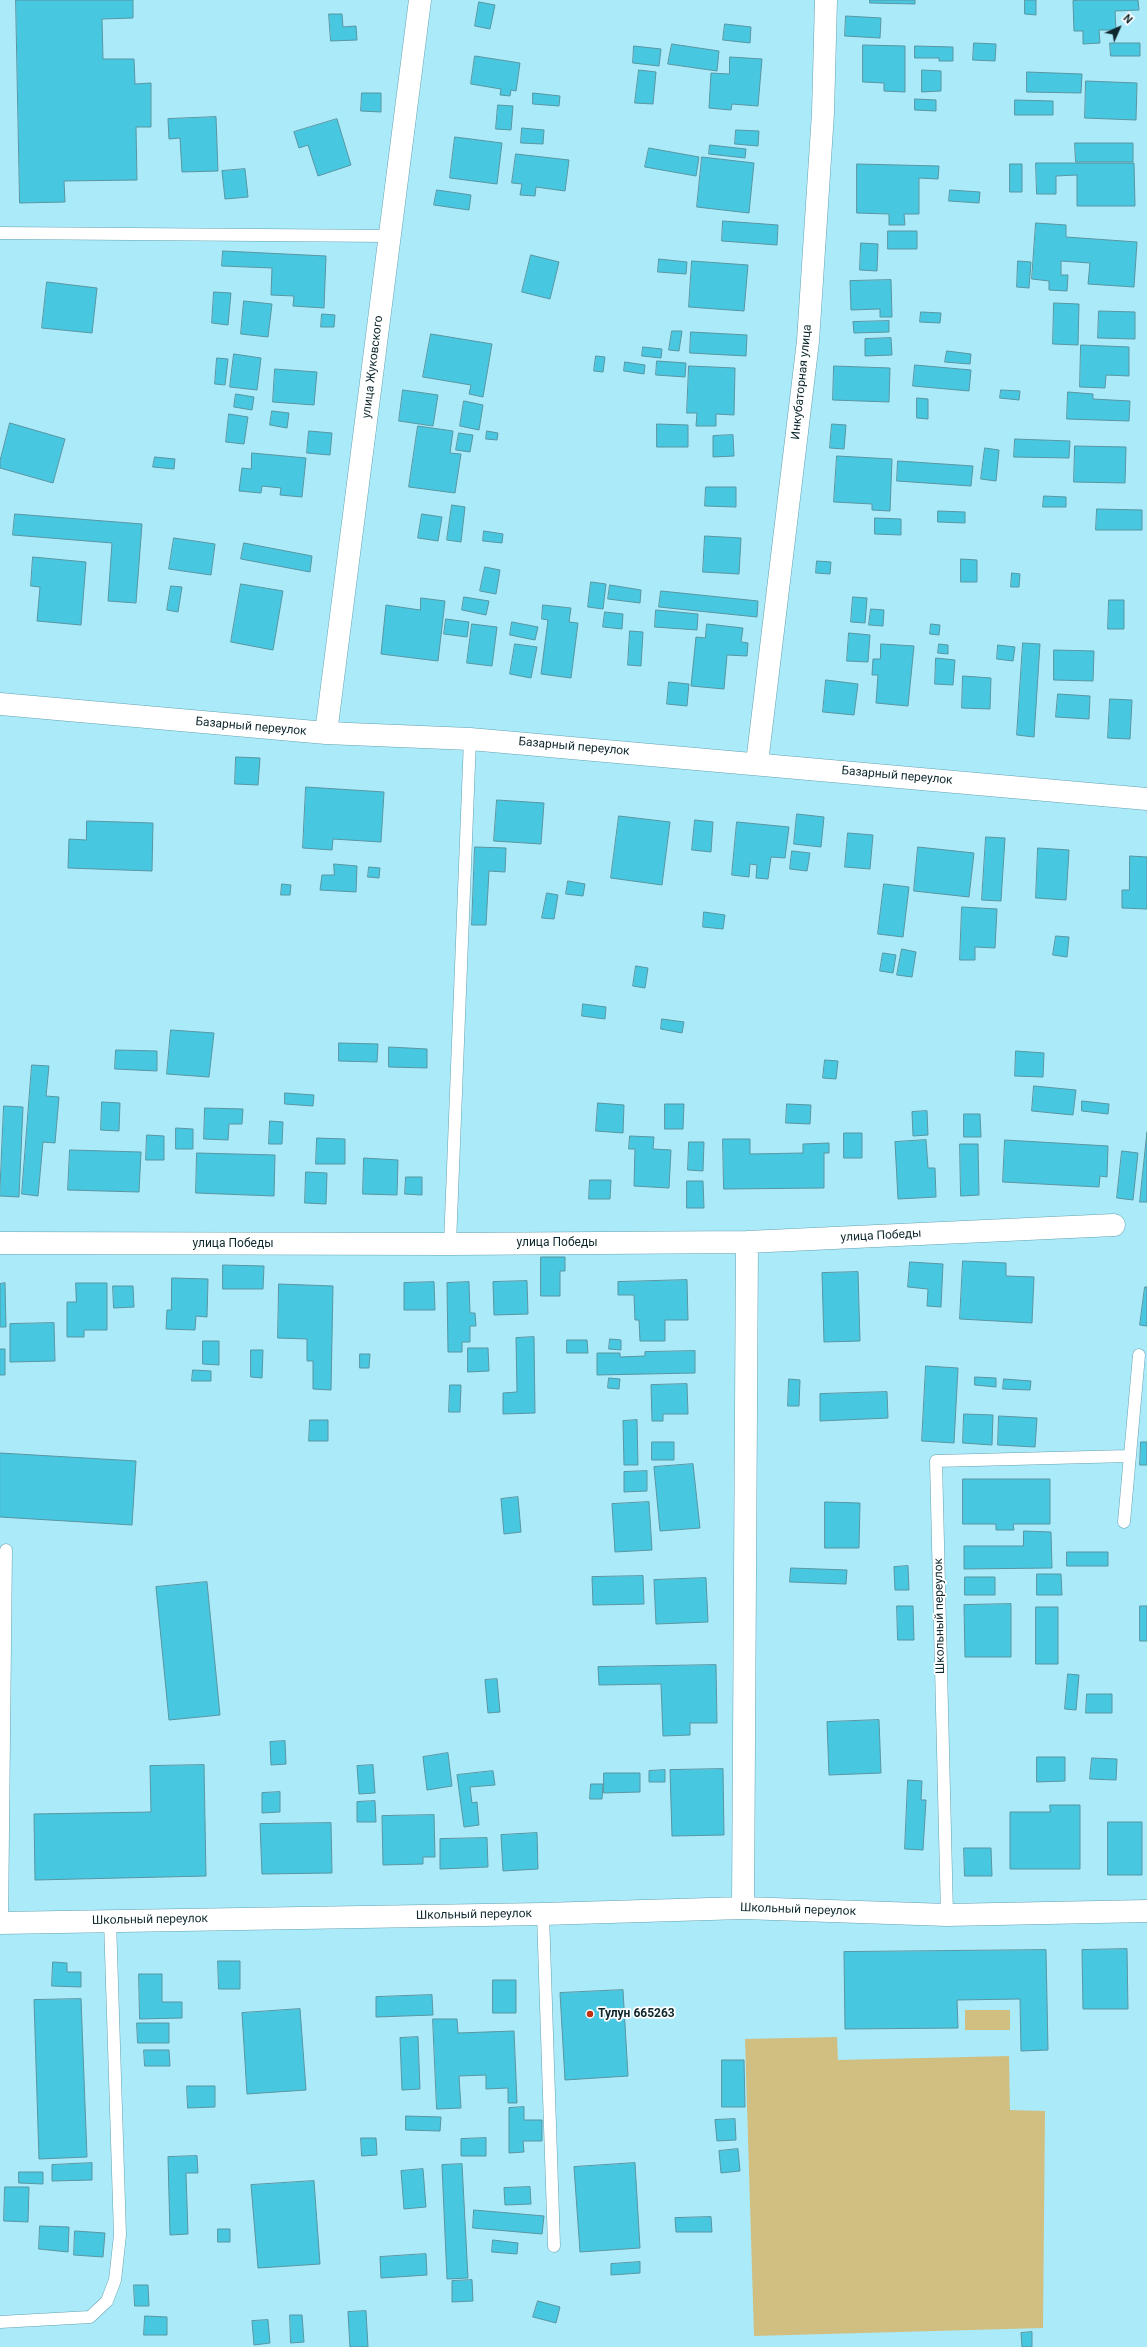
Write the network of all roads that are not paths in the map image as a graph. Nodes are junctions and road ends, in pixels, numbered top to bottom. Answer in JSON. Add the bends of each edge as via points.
{"nodes":[{"id":1,"x":420,"y":0,"type":"edge"},
{"id":2,"x":826,"y":0,"type":"edge"},
{"id":3,"x":0,"y":233,"type":"edge"},
{"id":4,"x":390,"y":236,"type":"junction"},
{"id":5,"x":0,"y":704,"type":"edge"},
{"id":6,"x":326,"y":733,"type":"junction"},
{"id":7,"x":470,"y":738,"type":"junction"},
{"id":8,"x":757,"y":763,"type":"junction"},
{"id":9,"x":1147,"y":799,"type":"edge"},
{"id":10,"x":1114,"y":1225,"type":"dead end"},
{"id":11,"x":747,"y":1242,"type":"junction"},
{"id":12,"x":0,"y":1243,"type":"edge"},
{"id":13,"x":450,"y":1244,"type":"junction"},
{"id":14,"x":1139,"y":1355,"type":"dead end"},
{"id":15,"x":1128,"y":1456,"type":"junction"},
{"id":16,"x":1124,"y":1522,"type":"dead end"},
{"id":17,"x":6,"y":1550,"type":"dead end"},
{"id":18,"x":743,"y":1908,"type":"junction"},
{"id":19,"x":1147,"y":1911,"type":"edge"},
{"id":20,"x":543,"y":1914,"type":"junction"},
{"id":21,"x":947,"y":1915,"type":"junction"},
{"id":22,"x":110,"y":1920,"type":"junction"},
{"id":23,"x":1,"y":1926,"type":"edge"},
{"id":24,"x":554,"y":2246,"type":"dead end"},
{"id":25,"x":0,"y":2322,"type":"edge"}],
"edges":[{"from":1,"to":4,"type":"street","name":"улица Жуковского"},
{"from":2,"to":8,"type":"street","name":"Инкубаторная улица","via":[[823,113],[808,341]]},
{"from":3,"to":4,"type":"lane"},
{"from":4,"to":6,"type":"street","name":"улица Жуковского"},
{"from":5,"to":6,"type":"street","name":"Базарный переулок"},
{"from":6,"to":7,"type":"street","name":"Базарный переулок"},
{"from":7,"to":8,"type":"street","name":"Базарный переулок"},
{"from":7,"to":13,"type":"lane"},
{"from":8,"to":9,"type":"street","name":"Базарный переулок"},
{"from":10,"to":11,"type":"street","name":"улица Победы"},
{"from":11,"to":13,"type":"street","name":"улица Победы"},
{"from":11,"to":18,"type":"street"},
{"from":12,"to":13,"type":"street","name":"улица Победы"},
{"from":14,"to":15,"type":"lane"},
{"from":15,"to":16,"type":"lane"},
{"from":15,"to":21,"type":"lane","name":"Школьный переулок","via":[[936,1461]]},
{"from":17,"to":23,"type":"lane"},
{"from":18,"to":20,"type":"street","name":"Школьный переулок"},
{"from":18,"to":21,"type":"street","name":"Школьный переулок"},
{"from":19,"to":21,"type":"street","name":"Школьный переулок"},
{"from":20,"to":22,"type":"street","name":"Школьный переулок"},
{"from":20,"to":24,"type":"lane"},
{"from":22,"to":23,"type":"street","name":"Школьный переулок"},
{"from":22,"to":25,"type":"lane","via":[[120,2235],[115,2280],[107,2301],[90,2317]]}]}
